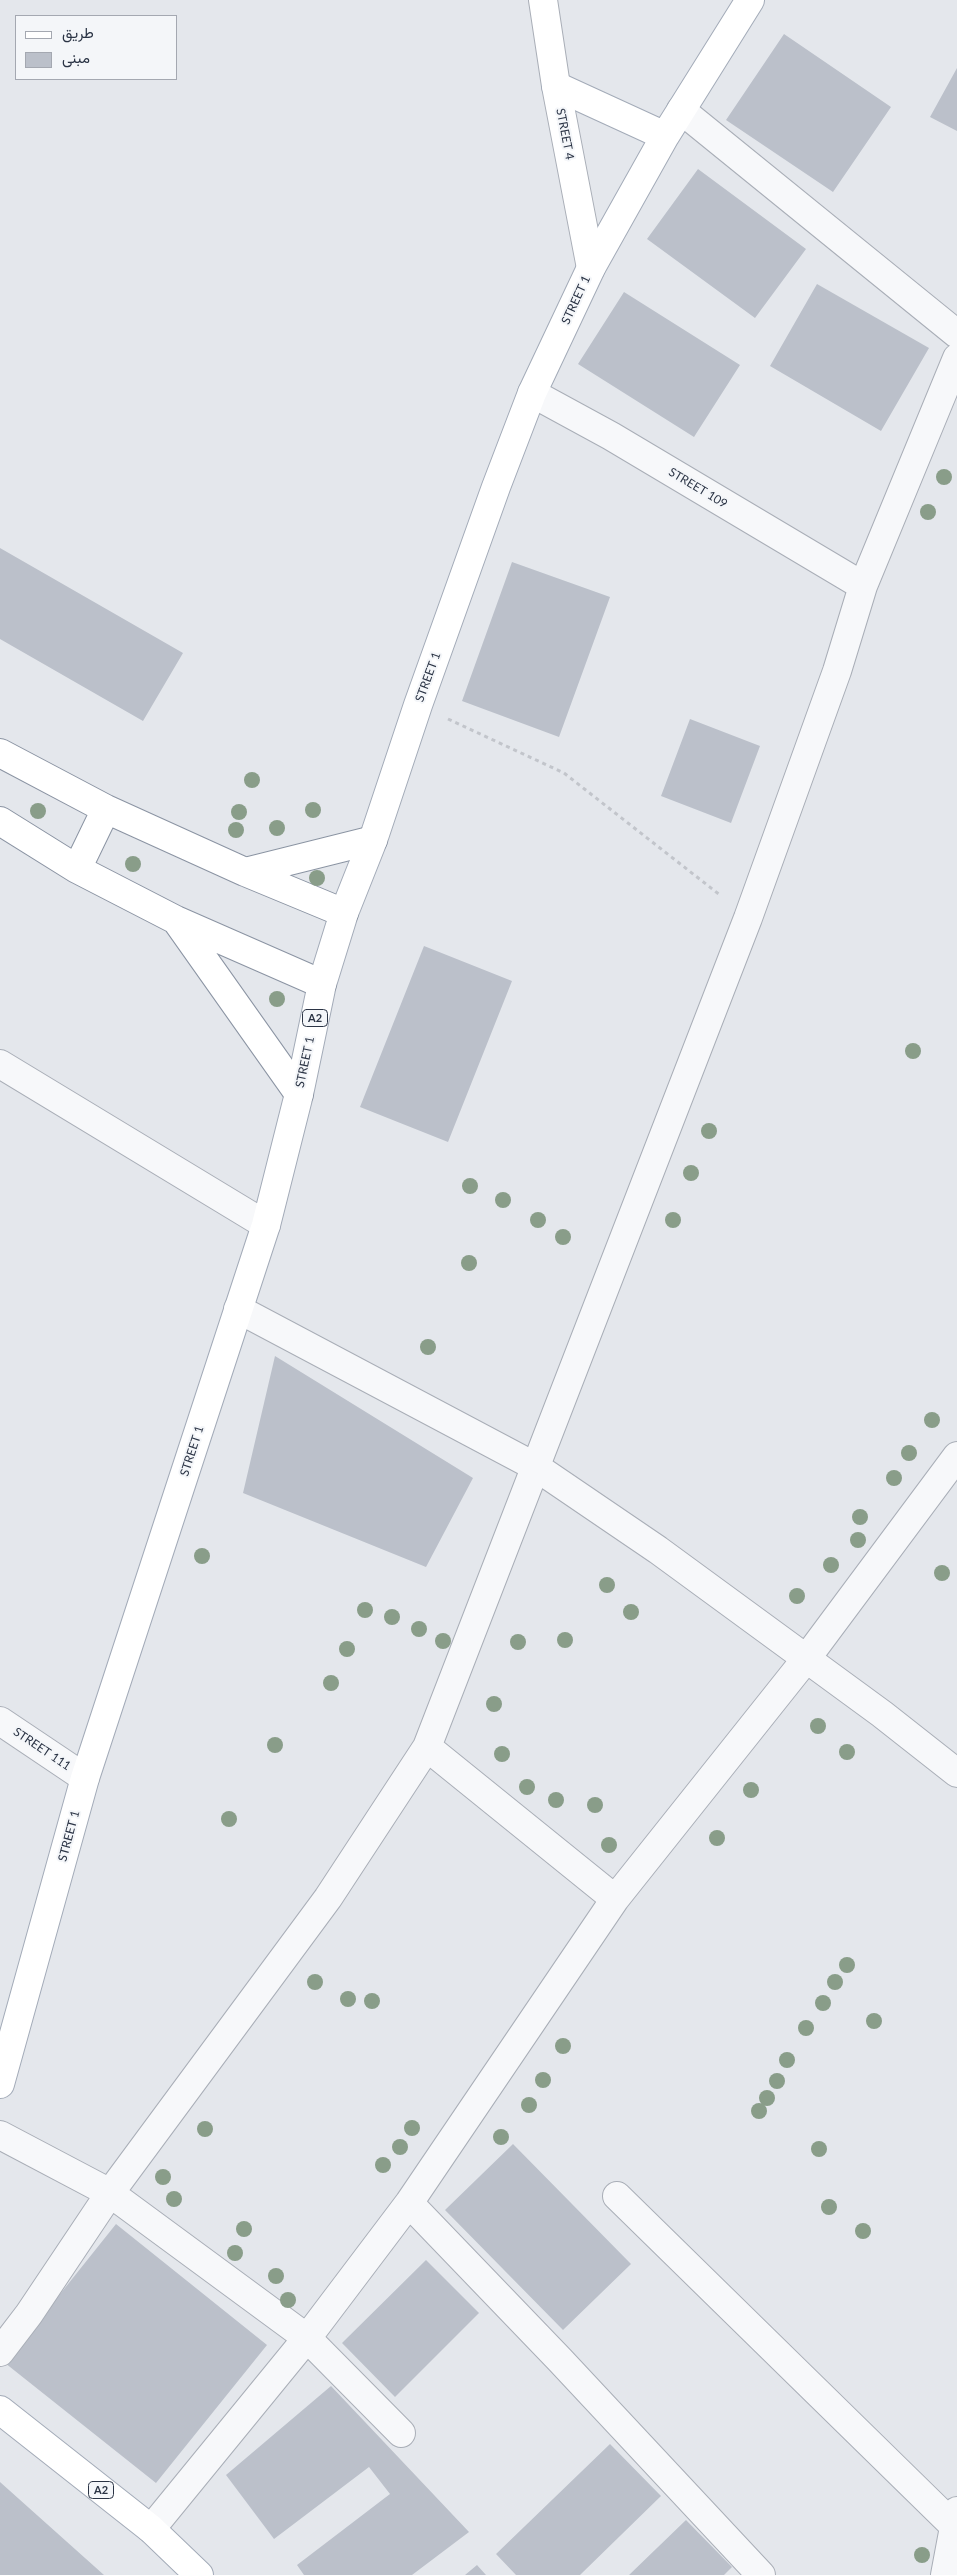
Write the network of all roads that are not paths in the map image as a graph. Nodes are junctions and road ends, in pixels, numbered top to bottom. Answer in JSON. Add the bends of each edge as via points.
{"nodes":[{"id":1,"x":543,"y":0,"type":"edge"},
{"id":2,"x":750,"y":0,"type":"edge"},
{"id":3,"x":556,"y":86,"type":"junction"},
{"id":4,"x":681,"y":110,"type":"junction"},
{"id":5,"x":664,"y":136,"type":"junction"},
{"id":6,"x":591,"y":268,"type":"junction"},
{"id":7,"x":957,"y":334,"type":"edge"},
{"id":8,"x":957,"y":358,"type":"edge"},
{"id":9,"x":532,"y":393,"type":"junction"},
{"id":10,"x":863,"y":586,"type":"junction"},
{"id":11,"x":0,"y":754,"type":"edge"},
{"id":12,"x":106,"y":809,"type":"junction"},
{"id":13,"x":0,"y":821,"type":"edge"},
{"id":14,"x":373,"y":840,"type":"junction"},
{"id":15,"x":77,"y":868,"type":"junction"},
{"id":16,"x":245,"y":872,"type":"junction"},
{"id":17,"x":344,"y":913,"type":"junction"},
{"id":18,"x":176,"y":920,"type":"junction"},
{"id":19,"x":322,"y":984,"type":"junction"},
{"id":20,"x":0,"y":1064,"type":"edge"},
{"id":21,"x":298,"y":1094,"type":"junction"},
{"id":22,"x":266,"y":1225,"type":"junction"},
{"id":23,"x":238,"y":1309,"type":"junction"},
{"id":24,"x":957,"y":1456,"type":"edge"},
{"id":25,"x":536,"y":1467,"type":"junction"},
{"id":26,"x":806,"y":1659,"type":"junction"},
{"id":27,"x":0,"y":1721,"type":"edge"},
{"id":28,"x":427,"y":1747,"type":"junction"},
{"id":29,"x":957,"y":1773,"type":"edge"},
{"id":30,"x":85,"y":1778,"type":"junction"},
{"id":31,"x":615,"y":1899,"type":"junction"},
{"id":32,"x":0,"y":2084,"type":"edge"},
{"id":33,"x":0,"y":2135,"type":"edge"},
{"id":34,"x":110,"y":2193,"type":"junction"},
{"id":35,"x":617,"y":2196,"type":"dead end"},
{"id":36,"x":409,"y":2202,"type":"junction"},
{"id":37,"x":307,"y":2338,"type":"junction"},
{"id":38,"x":0,"y":2352,"type":"edge"},
{"id":39,"x":0,"y":2410,"type":"edge"},
{"id":40,"x":401,"y":2433,"type":"dead end"},
{"id":41,"x":955,"y":2518,"type":"edge"},
{"id":42,"x":150,"y":2529,"type":"junction"},
{"id":43,"x":199,"y":2575,"type":"edge"},
{"id":44,"x":760,"y":2575,"type":"edge"},
{"id":45,"x":945,"y":2575,"type":"edge"}],
"edges":[{"from":1,"to":3,"type":"main road","name":"STREET 4"},
{"from":2,"to":4,"type":"main road","name":"STREET 1","number":"A2"},
{"from":3,"to":5,"type":"main road"},
{"from":3,"to":6,"type":"main road","name":"STREET 4"},
{"from":4,"to":5,"type":"main road","name":"STREET 1","number":"A2"},
{"from":4,"to":7,"type":"street"},
{"from":5,"to":6,"type":"main road","name":"STREET 1","number":"A2"},
{"from":6,"to":9,"type":"main road","name":"STREET 1","number":"A2"},
{"from":8,"to":10,"type":"street"},
{"from":9,"to":10,"type":"street","name":"STREET 109","via":[[611,436]]},
{"from":9,"to":14,"type":"main road","name":"STREET 1","number":"A2","via":[[418,705]]},
{"from":10,"to":25,"type":"street","via":[[837,671],[748,918]]},
{"from":11,"to":12,"type":"main road"},
{"from":12,"to":15,"type":"main road"},
{"from":12,"to":16,"type":"main road"},
{"from":13,"to":15,"type":"main road"},
{"from":14,"to":16,"type":"main road"},
{"from":14,"to":17,"type":"main road","name":"STREET 1","number":"A2"},
{"from":15,"to":18,"type":"main road"},
{"from":16,"to":17,"type":"main road"},
{"from":17,"to":19,"type":"main road","name":"STREET 1","number":"A2"},
{"from":18,"to":19,"type":"main road"},
{"from":18,"to":21,"type":"main road"},
{"from":19,"to":21,"type":"main road","name":"STREET 1","number":"A2"},
{"from":20,"to":22,"type":"street"},
{"from":21,"to":22,"type":"main road","name":"STREET 1","number":"A2"},
{"from":22,"to":23,"type":"main road","name":"STREET 1","number":"A2"},
{"from":23,"to":25,"type":"street"},
{"from":23,"to":30,"type":"main road","name":"STREET 1","number":"A2"},
{"from":24,"to":26,"type":"street"},
{"from":25,"to":26,"type":"street","via":[[658,1550]]},
{"from":25,"to":28,"type":"street"},
{"from":26,"to":29,"type":"street"},
{"from":26,"to":31,"type":"street"},
{"from":27,"to":30,"type":"street","name":"STREET 111"},
{"from":28,"to":31,"type":"street"},
{"from":28,"to":34,"type":"street","via":[[328,1898]]},
{"from":30,"to":32,"type":"main road","name":"STREET 1","number":"A2"},
{"from":31,"to":36,"type":"street"},
{"from":33,"to":34,"type":"street"},
{"from":34,"to":37,"type":"street"},
{"from":34,"to":38,"type":"street"},
{"from":35,"to":41,"type":"street"},
{"from":36,"to":37,"type":"street"},
{"from":36,"to":44,"type":"street"},
{"from":37,"to":40,"type":"street"},
{"from":37,"to":42,"type":"street"},
{"from":39,"to":42,"type":"main road","number":"A2"},
{"from":41,"to":45,"type":"street"},
{"from":42,"to":43,"type":"main road","number":"A2"}]}
